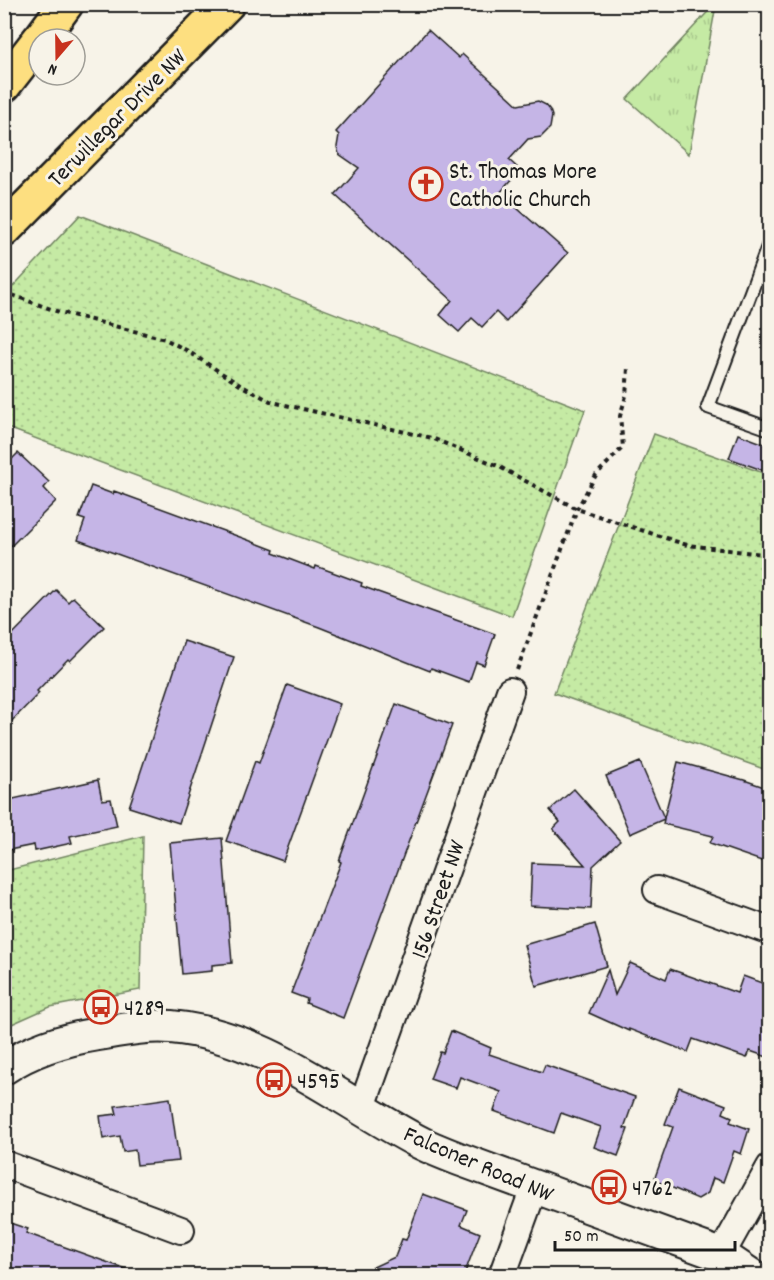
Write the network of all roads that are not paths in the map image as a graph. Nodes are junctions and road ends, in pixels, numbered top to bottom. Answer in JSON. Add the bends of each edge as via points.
{"nodes":[{"id":1,"x":66,"y":4,"type":"edge"},
{"id":2,"x":227,"y":4,"type":"edge"},
{"id":3,"x":48,"y":27,"type":"edge"},
{"id":4,"x":27,"y":55,"type":"edge"},
{"id":5,"x":4,"y":85,"type":"edge"},
{"id":6,"x":4,"y":230,"type":"edge"},
{"id":7,"x":770,"y":242,"type":"edge"},
{"id":8,"x":770,"y":429,"type":"edge"},
{"id":9,"x":510,"y":691,"type":"road end"},
{"id":10,"x":657,"y":890,"type":"dead end"},
{"id":11,"x":770,"y":931,"type":"edge"},
{"id":12,"x":4,"y":1068,"type":"edge"},
{"id":13,"x":362,"y":1107,"type":"junction"},
{"id":14,"x":4,"y":1164,"type":"edge"},
{"id":15,"x":770,"y":1167,"type":"edge"},
{"id":16,"x":534,"y":1188,"type":"junction"},
{"id":17,"x":181,"y":1230,"type":"dead end"},
{"id":18,"x":721,"y":1255,"type":"junction"},
{"id":19,"x":502,"y":1275,"type":"edge"},
{"id":20,"x":752,"y":1275,"type":"edge"}],
"edges":[{"from":1,"to":3,"type":"main road"},
{"from":2,"to":6,"type":"main road","name":"Terwillegar Drive NW"},
{"from":4,"to":5,"type":"main road"},
{"from":7,"to":8,"type":"lane","via":[[708,407]]},
{"from":9,"to":13,"type":"street","name":"156 Street NW"},
{"from":10,"to":11,"type":"street"},
{"from":12,"to":13,"type":"street","name":"Falconer Road NW","via":[[44,1049],[83,1037],[169,1027],[203,1032],[258,1050]]},
{"from":13,"to":16,"type":"street","name":"Falconer Road NW","via":[[420,1142]]},
{"from":14,"to":17,"type":"street"},
{"from":15,"to":18,"type":"street"},
{"from":16,"to":18,"type":"street","name":"Falconer Road NW"},
{"from":16,"to":19,"type":"street"},
{"from":18,"to":20,"type":"street","name":"Falconer Road NW"}]}
